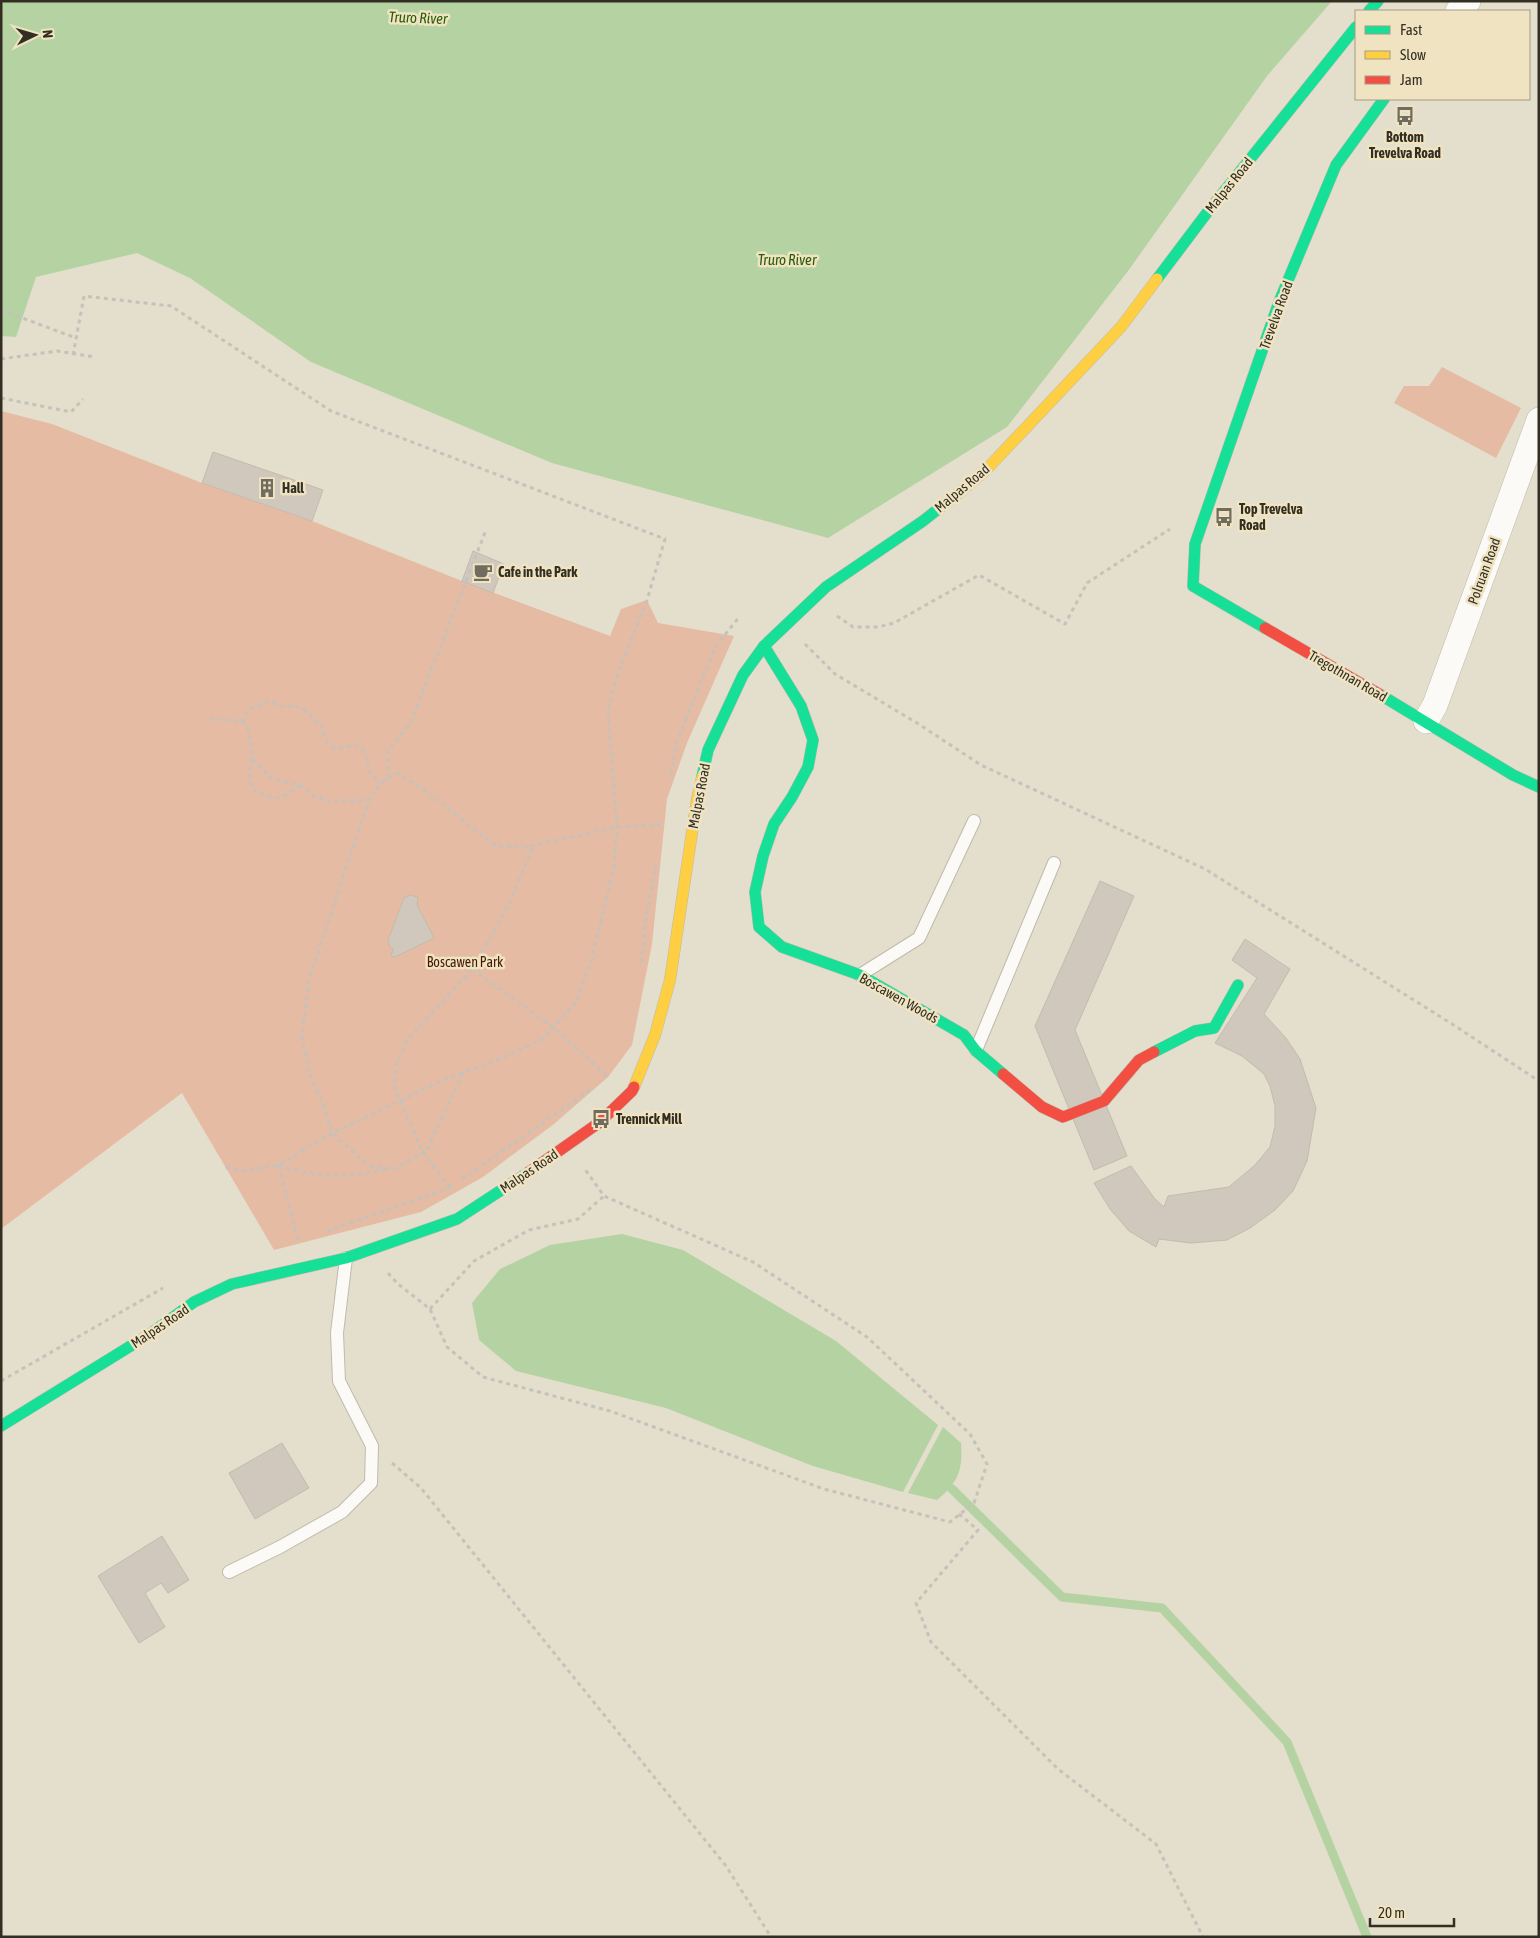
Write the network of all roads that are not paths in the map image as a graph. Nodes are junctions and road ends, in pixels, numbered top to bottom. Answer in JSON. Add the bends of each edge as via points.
{"nodes":[{"id":1,"x":1468,"y":1,"type":"edge"},
{"id":2,"x":1459,"y":10,"type":"edge"},
{"id":3,"x":1355,"y":28,"type":"edge"},
{"id":4,"x":1383,"y":100,"type":"edge"},
{"id":5,"x":1539,"y":420,"type":"edge"},
{"id":6,"x":1195,"y":544,"type":"joint"},
{"id":7,"x":764,"y":646,"type":"junction"},
{"id":8,"x":1426,"y":721,"type":"junction"},
{"id":9,"x":1539,"y":787,"type":"edge"},
{"id":10,"x":974,"y":821,"type":"dead end"},
{"id":11,"x":1054,"y":863,"type":"dead end"},
{"id":12,"x":860,"y":975,"type":"junction"},
{"id":13,"x":1238,"y":985,"type":"dead end"},
{"id":14,"x":976,"y":1051,"type":"junction"},
{"id":15,"x":346,"y":1258,"type":"junction"},
{"id":16,"x":1,"y":1426,"type":"edge"},
{"id":17,"x":229,"y":1572,"type":"dead end"}],
"edges":[{"from":1,"to":2,"type":"street"},
{"from":3,"to":7,"type":"street","name":"Malpas Road","via":[[1206,214],[1121,327],[985,471],[923,521],[826,587]]},
{"from":4,"to":6,"type":"street","name":"Trevelva Road","via":[[1336,165],[1279,302]]},
{"from":5,"to":8,"type":"street","name":"Polruan Road"},
{"from":6,"to":8,"type":"street","name":"Tregothnan Road","via":[[1193,586]]},
{"from":7,"to":12,"type":"street","name":"Boscawen Woods","via":[[801,706],[813,740],[808,767],[774,824],[763,856],[755,892],[759,927],[782,947]]},
{"from":7,"to":15,"type":"street","name":"Malpas Road","via":[[743,675],[708,750],[697,799],[670,980],[655,1035],[632,1091],[600,1122],[457,1219]]},
{"from":8,"to":9,"type":"street","name":"Tregothnan Road","via":[[1513,775]]},
{"from":10,"to":12,"type":"lane","via":[[919,938]]},
{"from":11,"to":14,"type":"lane"},
{"from":12,"to":14,"type":"street","name":"Boscawen Woods","via":[[964,1035]]},
{"from":13,"to":14,"type":"street","name":"Boscawen Woods","via":[[1214,1028],[1194,1032],[1139,1060],[1104,1100],[1063,1117],[1042,1107]]},
{"from":15,"to":16,"type":"street","name":"Malpas Road","via":[[232,1284],[194,1302],[150,1334]]},
{"from":15,"to":17,"type":"lane","via":[[337,1333],[339,1381],[372,1446],[370,1483],[342,1512]]}]}
